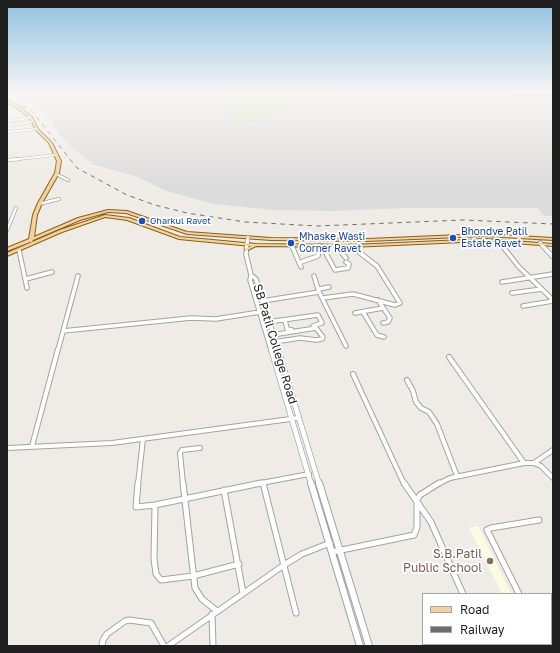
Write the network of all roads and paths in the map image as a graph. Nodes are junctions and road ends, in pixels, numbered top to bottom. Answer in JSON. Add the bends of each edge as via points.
{"nodes":[{"id":1,"x":23,"y":123,"type":"edge"},
{"id":2,"x":34,"y":123,"type":"edge"},
{"id":3,"x":13,"y":125,"type":"dead end"},
{"id":4,"x":37,"y":128,"type":"junction"},
{"id":5,"x":7,"y":131,"type":"edge"},
{"id":6,"x":56,"y":155,"type":"junction"},
{"id":7,"x":8,"y":160,"type":"edge"},
{"id":8,"x":7,"y":164,"type":"edge"},
{"id":9,"x":56,"y":174,"type":"junction"},
{"id":10,"x":68,"y":180,"type":"dead end"},
{"id":11,"x":59,"y":199,"type":"dead end"},
{"id":12,"x":39,"y":204,"type":"junction"},
{"id":13,"x":16,"y":208,"type":"dead end"},
{"id":14,"x":7,"y":230,"type":"edge"},
{"id":15,"x":248,"y":237,"type":"junction"},
{"id":16,"x":31,"y":239,"type":"junction"},
{"id":17,"x":553,"y":239,"type":"edge"},
{"id":18,"x":498,"y":240,"type":"junction"},
{"id":19,"x":540,"y":243,"type":"junction"},
{"id":20,"x":246,"y":244,"type":"junction"},
{"id":21,"x":30,"y":245,"type":"junction"},
{"id":22,"x":256,"y":245,"type":"junction"},
{"id":23,"x":553,"y":245,"type":"edge"},
{"id":24,"x":292,"y":246,"type":"junction"},
{"id":25,"x":320,"y":246,"type":"junction"},
{"id":26,"x":336,"y":246,"type":"junction"},
{"id":27,"x":351,"y":246,"type":"junction"},
{"id":28,"x":8,"y":250,"type":"edge"},
{"id":29,"x":19,"y":250,"type":"junction"},
{"id":30,"x":246,"y":250,"type":"junction"},
{"id":31,"x":7,"y":255,"type":"edge"},
{"id":32,"x":553,"y":257,"type":"edge"},
{"id":33,"x":301,"y":262,"type":"dead end"},
{"id":34,"x":301,"y":267,"type":"dead end"},
{"id":35,"x":52,"y":272,"type":"dead end"},
{"id":36,"x":553,"y":274,"type":"edge"},
{"id":37,"x":251,"y":275,"type":"junction"},
{"id":38,"x":78,"y":276,"type":"dead end"},
{"id":39,"x":314,"y":276,"type":"dead end"},
{"id":40,"x":530,"y":277,"type":"junction"},
{"id":41,"x":26,"y":279,"type":"junction"},
{"id":42,"x":502,"y":282,"type":"dead end"},
{"id":43,"x":329,"y":287,"type":"dead end"},
{"id":44,"x":28,"y":288,"type":"dead end"},
{"id":45,"x":542,"y":289,"type":"junction"},
{"id":46,"x":319,"y":290,"type":"junction"},
{"id":47,"x":512,"y":293,"type":"dead end"},
{"id":48,"x":323,"y":298,"type":"junction"},
{"id":49,"x":378,"y":300,"type":"junction"},
{"id":50,"x":553,"y":300,"type":"edge"},
{"id":51,"x":262,"y":301,"type":"junction"},
{"id":52,"x":523,"y":306,"type":"dead end"},
{"id":53,"x":383,"y":308,"type":"junction"},
{"id":54,"x":260,"y":312,"type":"junction"},
{"id":55,"x":363,"y":312,"type":"junction"},
{"id":56,"x":355,"y":313,"type":"dead end"},
{"id":57,"x":285,"y":320,"type":"junction"},
{"id":58,"x":268,"y":322,"type":"junction"},
{"id":59,"x":383,"y":323,"type":"dead end"},
{"id":60,"x":63,"y":331,"type":"junction"},
{"id":61,"x":272,"y":335,"type":"junction"},
{"id":62,"x":384,"y":337,"type":"dead end"},
{"id":63,"x":274,"y":342,"type":"junction"},
{"id":64,"x":346,"y":346,"type":"dead end"},
{"id":65,"x":449,"y":357,"type":"dead end"},
{"id":66,"x":353,"y":374,"type":"dead end"},
{"id":67,"x":407,"y":380,"type":"dead end"},
{"id":68,"x":298,"y":418,"type":"junction"},
{"id":69,"x":292,"y":419,"type":"junction"},
{"id":70,"x":143,"y":439,"type":"junction"},
{"id":71,"x":32,"y":446,"type":"junction"},
{"id":72,"x":7,"y":448,"type":"edge"},
{"id":73,"x":200,"y":448,"type":"dead end"},
{"id":74,"x":553,"y":450,"type":"edge"},
{"id":75,"x":524,"y":463,"type":"junction"},
{"id":76,"x":534,"y":463,"type":"junction"},
{"id":77,"x":309,"y":474,"type":"junction"},
{"id":78,"x":457,"y":476,"type":"junction"},
{"id":79,"x":553,"y":478,"type":"edge"},
{"id":80,"x":263,"y":483,"type":"junction"},
{"id":81,"x":224,"y":490,"type":"junction"},
{"id":82,"x":185,"y":499,"type":"junction"},
{"id":83,"x":417,"y":504,"type":"junction"},
{"id":84,"x":155,"y":505,"type":"junction"},
{"id":85,"x":539,"y":520,"type":"dead end"},
{"id":86,"x":330,"y":543,"type":"junction"},
{"id":87,"x":338,"y":551,"type":"junction"},
{"id":88,"x":332,"y":552,"type":"junction"},
{"id":89,"x":239,"y":564,"type":"junction"},
{"id":90,"x":284,"y":565,"type":"junction"},
{"id":91,"x":193,"y":576,"type":"junction"},
{"id":92,"x":243,"y":593,"type":"junction"},
{"id":93,"x":464,"y":593,"type":"edge"},
{"id":94,"x":518,"y":593,"type":"edge"},
{"id":95,"x":215,"y":613,"type":"junction"},
{"id":96,"x":296,"y":613,"type":"dead end"},
{"id":97,"x":102,"y":646,"type":"edge"},
{"id":98,"x":164,"y":646,"type":"edge"},
{"id":99,"x":168,"y":646,"type":"edge"},
{"id":100,"x":213,"y":646,"type":"edge"},
{"id":101,"x":360,"y":646,"type":"edge"},
{"id":102,"x":369,"y":646,"type":"edge"}],
"edges":[{"from":1,"to":3,"type":"street"},
{"from":2,"to":4,"type":"main road"},
{"from":4,"to":5,"type":"street"},
{"from":4,"to":6,"type":"main road"},
{"from":6,"to":7,"type":"street"},
{"from":6,"to":9,"type":"main road","via":[[59,165]]},
{"from":7,"to":8,"type":"street"},
{"from":9,"to":10,"type":"street"},
{"from":9,"to":12,"type":"main road"},
{"from":11,"to":12,"type":"street"},
{"from":12,"to":16,"type":"main road"},
{"from":13,"to":14,"type":"street"},
{"from":15,"to":16,"type":"main road","via":[[187,233],[126,212],[108,211],[79,219]]},
{"from":15,"to":17,"type":"main road","via":[[317,240],[484,235]]},
{"from":15,"to":20,"type":"street"},
{"from":16,"to":21,"type":"main road"},
{"from":16,"to":28,"type":"main road"},
{"from":18,"to":19,"type":"main road"},
{"from":18,"to":27,"type":"main road"},
{"from":18,"to":40,"type":"street","via":[[519,268]]},
{"from":19,"to":23,"type":"main road"},
{"from":19,"to":32,"type":"street"},
{"from":20,"to":21,"type":"main road","via":[[179,238],[113,216],[84,222]]},
{"from":20,"to":22,"type":"main road"},
{"from":20,"to":30,"type":"street"},
{"from":21,"to":29,"type":"main road"},
{"from":22,"to":24,"type":"main road"},
{"from":22,"to":30,"type":"main road"},
{"from":24,"to":25,"type":"main road"},
{"from":24,"to":34,"type":"street"},
{"from":25,"to":26,"type":"main road"},
{"from":25,"to":26,"type":"street","via":[[335,270],[348,268],[349,264]]},
{"from":25,"to":33,"type":"street","via":[[318,256]]},
{"from":26,"to":27,"type":"main road"},
{"from":27,"to":49,"type":"street","via":[[377,266],[400,303],[395,305]]},
{"from":29,"to":31,"type":"main road"},
{"from":29,"to":41,"type":"street"},
{"from":30,"to":37,"type":"street"},
{"from":35,"to":41,"type":"street"},
{"from":36,"to":40,"type":"street"},
{"from":37,"to":51,"type":"street","name":"SB Patil College Road","via":[[256,279]]},
{"from":37,"to":54,"type":"street","name":"SB Patil College Road","via":[[250,280]]},
{"from":38,"to":60,"type":"street"},
{"from":39,"to":46,"type":"street"},
{"from":40,"to":42,"type":"street"},
{"from":40,"to":45,"type":"street"},
{"from":41,"to":44,"type":"street"},
{"from":43,"to":46,"type":"street"},
{"from":45,"to":47,"type":"street"},
{"from":45,"to":50,"type":"street"},
{"from":46,"to":48,"type":"street"},
{"from":46,"to":51,"type":"street"},
{"from":48,"to":49,"type":"street","via":[[353,294]]},
{"from":48,"to":64,"type":"street"},
{"from":49,"to":53,"type":"street"},
{"from":50,"to":52,"type":"street"},
{"from":51,"to":58,"type":"street","name":"SB Patil College Road"},
{"from":53,"to":55,"type":"street"},
{"from":53,"to":59,"type":"street","via":[[390,318],[388,322]]},
{"from":54,"to":60,"type":"street","via":[[216,319],[191,318]]},
{"from":54,"to":69,"type":"street","name":"SB Patil College Road"},
{"from":55,"to":56,"type":"street"},
{"from":55,"to":62,"type":"street","via":[[377,335]]},
{"from":57,"to":57,"type":"street","via":[[318,315],[322,323],[290,331]]},
{"from":57,"to":58,"type":"street"},
{"from":58,"to":61,"type":"street","name":"SB Patil College Road"},
{"from":60,"to":71,"type":"street"},
{"from":61,"to":63,"type":"street","name":"SB Patil College Road"},
{"from":61,"to":63,"type":"street","via":[[316,328],[323,337],[316,340],[300,338]]},
{"from":63,"to":68,"type":"street","name":"SB Patil College Road"},
{"from":65,"to":75,"type":"street"},
{"from":66,"to":83,"type":"street","via":[[400,476]]},
{"from":67,"to":78,"type":"street","via":[[418,405],[429,412],[437,424]]},
{"from":68,"to":69,"type":"street"},
{"from":68,"to":87,"type":"street","name":"SB Patil College Road"},
{"from":69,"to":70,"type":"street"},
{"from":69,"to":77,"type":"street","name":"SB Patil College Road"},
{"from":70,"to":71,"type":"street"},
{"from":70,"to":84,"type":"street","via":[[136,507]]},
{"from":71,"to":72,"type":"street"},
{"from":73,"to":82,"type":"street","via":[[182,450],[180,453]]},
{"from":74,"to":76,"type":"street"},
{"from":75,"to":76,"type":"street"},
{"from":75,"to":78,"type":"street"},
{"from":76,"to":79,"type":"street"},
{"from":77,"to":80,"type":"street"},
{"from":77,"to":86,"type":"street","name":"SB Patil College Road"},
{"from":78,"to":83,"type":"street","via":[[420,495]]},
{"from":80,"to":81,"type":"street"},
{"from":80,"to":90,"type":"street"},
{"from":81,"to":82,"type":"street"},
{"from":81,"to":89,"type":"street"},
{"from":82,"to":84,"type":"street"},
{"from":82,"to":91,"type":"street"},
{"from":83,"to":87,"type":"street","via":[[417,527],[414,535]]},
{"from":83,"to":93,"type":"street","via":[[431,522]]},
{"from":84,"to":91,"type":"street","via":[[154,559],[158,578],[165,581]]},
{"from":85,"to":94,"type":"street","via":[[487,530]]},
{"from":86,"to":88,"type":"street","name":"SB Patil College Road"},
{"from":86,"to":90,"type":"street","via":[[302,554]]},
{"from":87,"to":88,"type":"street"},
{"from":87,"to":102,"type":"street","name":"SB Patil College Road"},
{"from":88,"to":101,"type":"street","name":"SB Patil College Road"},
{"from":89,"to":91,"type":"street"},
{"from":89,"to":92,"type":"street"},
{"from":90,"to":92,"type":"street"},
{"from":90,"to":96,"type":"street"},
{"from":91,"to":95,"type":"street","via":[[197,593]]},
{"from":92,"to":95,"type":"street"},
{"from":95,"to":99,"type":"street"},
{"from":95,"to":100,"type":"street"},
{"from":97,"to":98,"type":"street","via":[[107,634],[129,620],[151,623]]}]}
